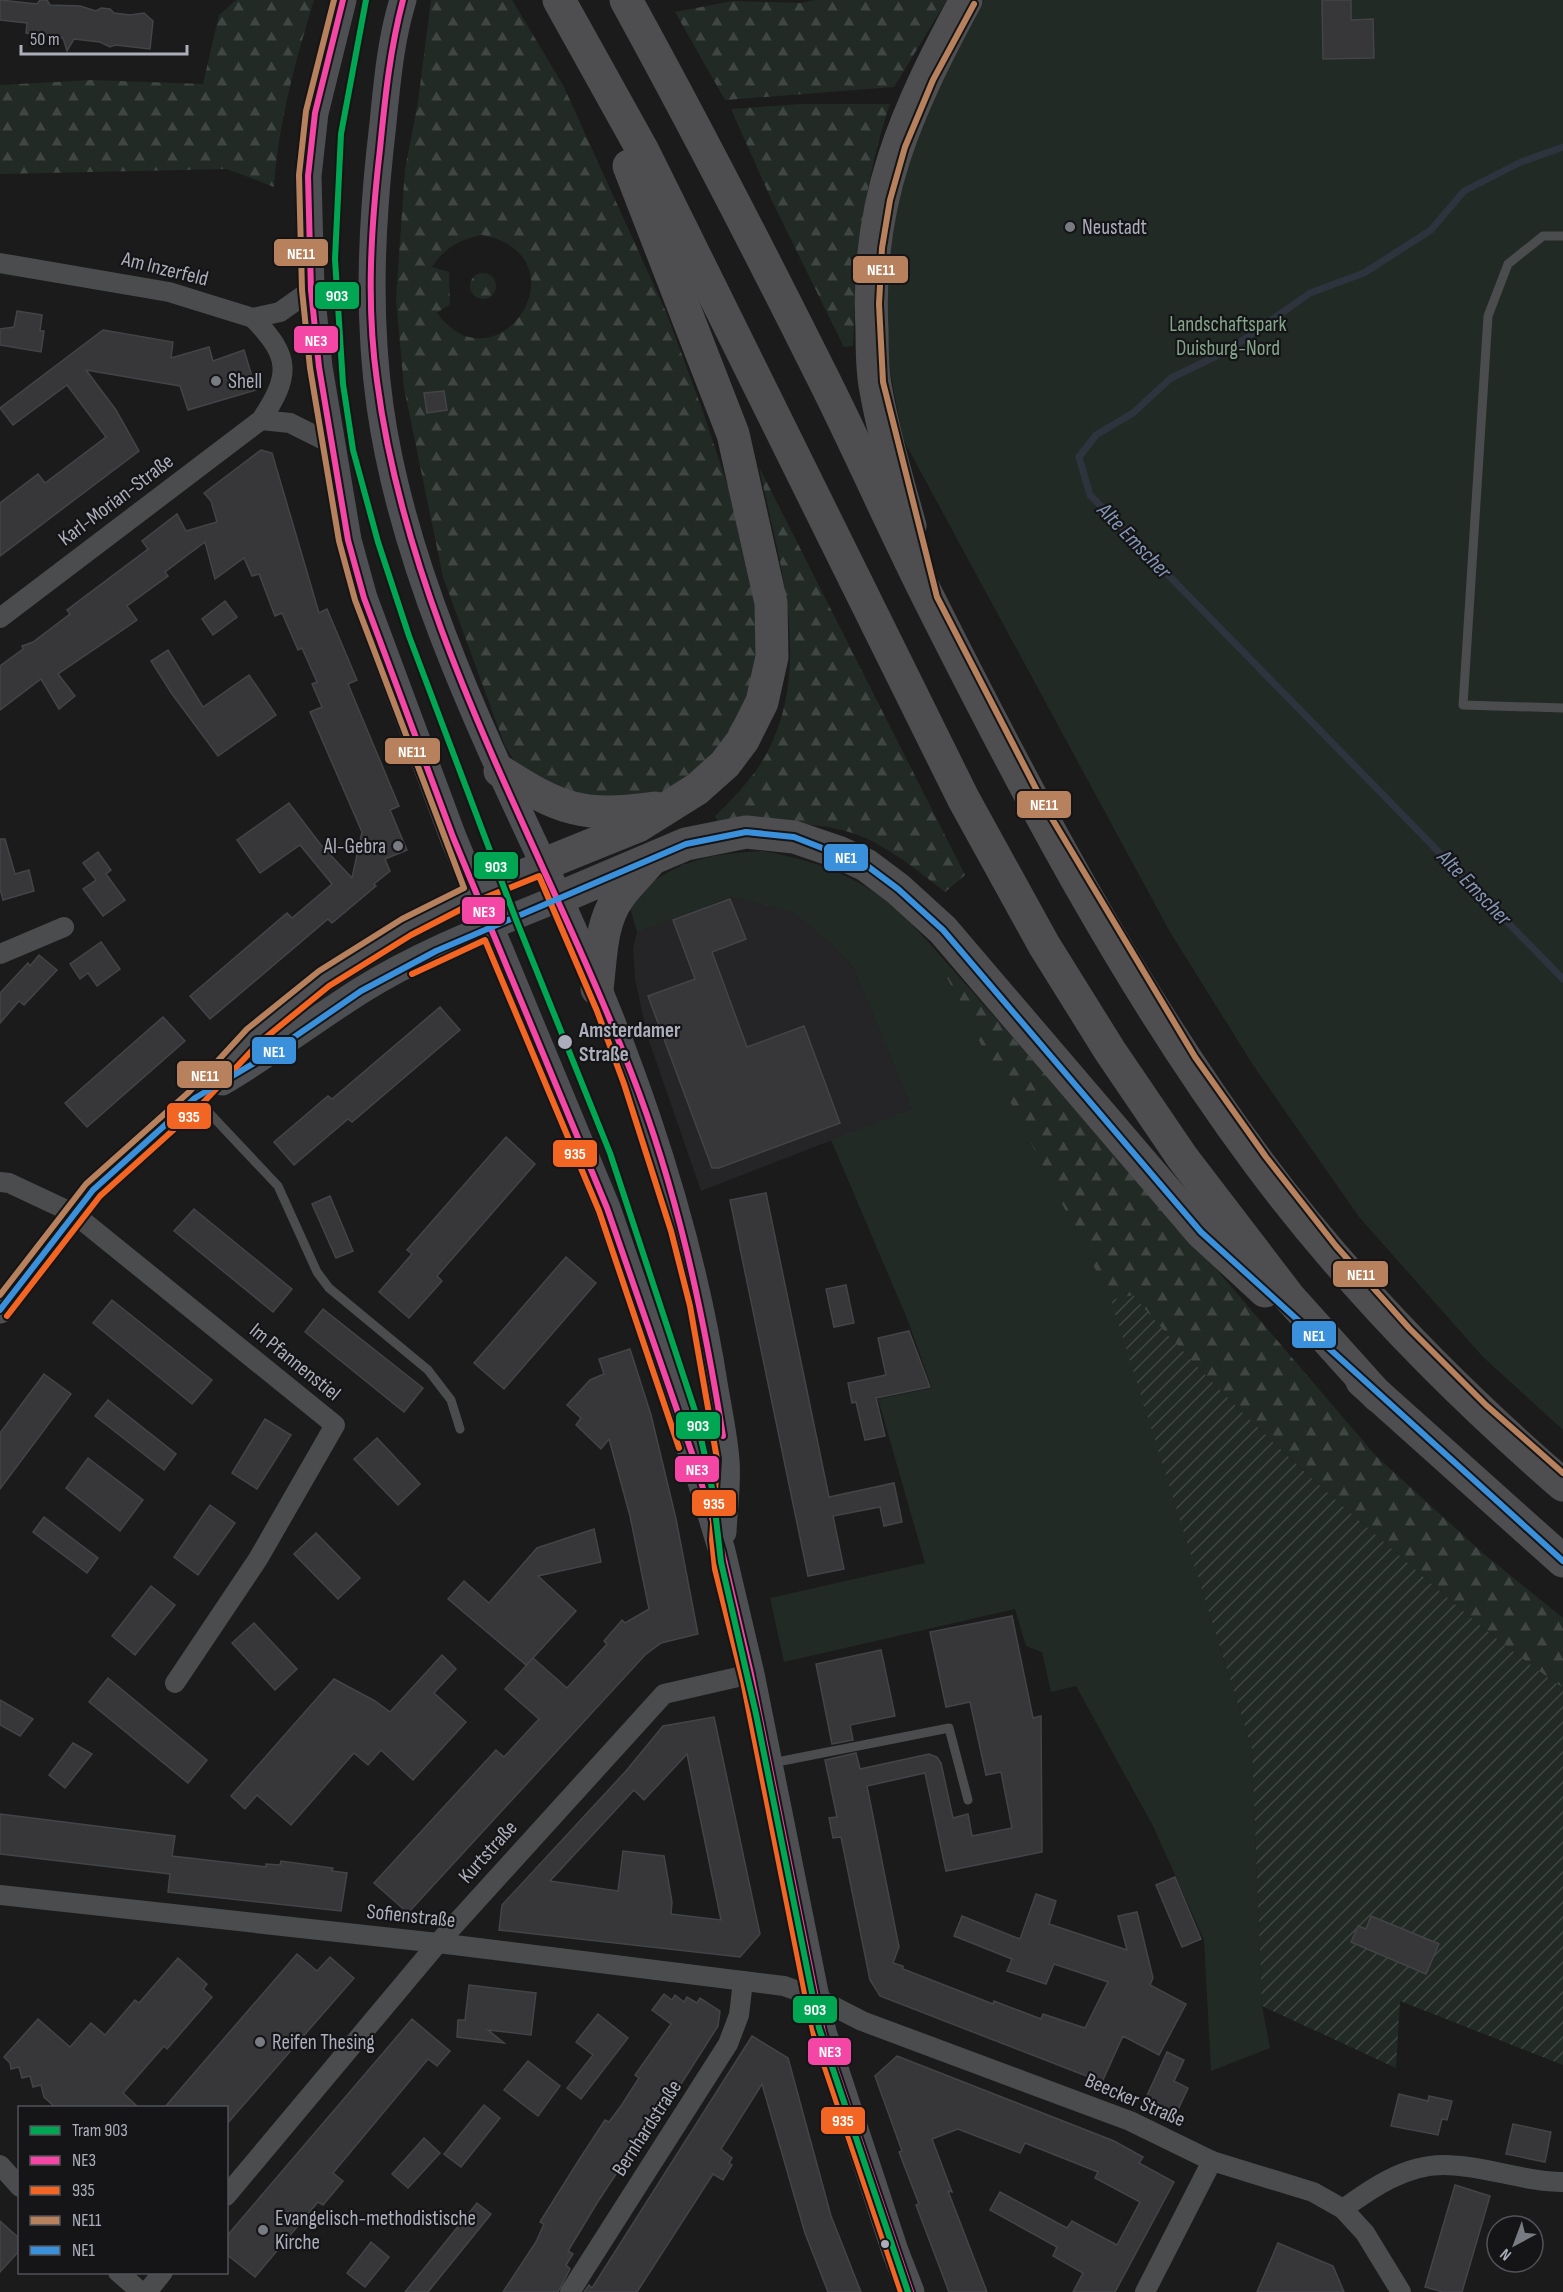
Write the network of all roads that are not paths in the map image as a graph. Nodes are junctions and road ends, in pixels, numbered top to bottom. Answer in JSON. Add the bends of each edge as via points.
{"nodes":[{"id":1,"x":626,"y":0,"type":"edge"},
{"id":2,"x":966,"y":0,"type":"edge"},
{"id":3,"x":402,"y":4,"type":"edge"},
{"id":4,"x":342,"y":5,"type":"edge"},
{"id":5,"x":565,"y":10,"type":"edge"},
{"id":6,"x":633,"y":152,"type":"junction"},
{"id":7,"x":1563,"y":236,"type":"edge"},
{"id":8,"x":0,"y":262,"type":"edge"},
{"id":9,"x":311,"y":290,"type":"junction"},
{"id":10,"x":253,"y":318,"type":"junction"},
{"id":11,"x":261,"y":420,"type":"junction"},
{"id":12,"x":330,"y":443,"type":"junction"},
{"id":13,"x":929,"y":600,"type":"junction"},
{"id":14,"x":0,"y":618,"type":"edge"},
{"id":15,"x":1563,"y":708,"type":"edge"},
{"id":16,"x":500,"y":771,"type":"junction"},
{"id":17,"x":671,"y":805,"type":"junction"},
{"id":18,"x":654,"y":857,"type":"junction"},
{"id":19,"x":544,"y":864,"type":"junction"},
{"id":20,"x":475,"y":892,"type":"junction"},
{"id":21,"x":559,"y":898,"type":"junction"},
{"id":22,"x":64,"y":927,"type":"dead end"},
{"id":23,"x":490,"y":928,"type":"junction"},
{"id":24,"x":0,"y":954,"type":"edge"},
{"id":25,"x":597,"y":989,"type":"junction"},
{"id":26,"x":195,"y":1098,"type":"junction"},
{"id":27,"x":0,"y":1182,"type":"edge"},
{"id":28,"x":73,"y":1213,"type":"junction"},
{"id":29,"x":0,"y":1310,"type":"edge"},
{"id":30,"x":1378,"y":1396,"type":"junction"},
{"id":31,"x":460,"y":1429,"type":"dead end"},
{"id":32,"x":1563,"y":1485,"type":"edge"},
{"id":33,"x":722,"y":1551,"type":"junction"},
{"id":34,"x":1563,"y":1561,"type":"edge"},
{"id":35,"x":751,"y":1674,"type":"junction"},
{"id":36,"x":175,"y":1683,"type":"dead end"},
{"id":37,"x":769,"y":1764,"type":"junction"},
{"id":38,"x":968,"y":1800,"type":"dead end"},
{"id":39,"x":0,"y":1895,"type":"edge"},
{"id":40,"x":438,"y":1943,"type":"junction"},
{"id":41,"x":743,"y":1981,"type":"junction"},
{"id":42,"x":815,"y":1997,"type":"junction"},
{"id":43,"x":1212,"y":2161,"type":"junction"},
{"id":44,"x":0,"y":2165,"type":"edge"},
{"id":45,"x":1563,"y":2182,"type":"edge"},
{"id":46,"x":18,"y":2185,"type":"edge"},
{"id":47,"x":228,"y":2194,"type":"edge"},
{"id":48,"x":1343,"y":2209,"type":"junction"},
{"id":49,"x":120,"y":2274,"type":"edge"},
{"id":50,"x":161,"y":2274,"type":"edge"},
{"id":51,"x":141,"y":2292,"type":"edge"},
{"id":52,"x":147,"y":2292,"type":"edge"},
{"id":53,"x":570,"y":2292,"type":"edge"},
{"id":54,"x":911,"y":2292,"type":"edge"},
{"id":55,"x":1145,"y":2292,"type":"edge"},
{"id":56,"x":1401,"y":2292,"type":"edge"}],
"edges":[{"from":1,"to":13,"type":"highway","via":[[820,372]]},
{"from":2,"to":13,"type":"highway","via":[[925,76],[897,144],[881,198],[873,247],[870,304],[874,383]]},
{"from":3,"to":16,"type":"main road","via":[[385,103],[373,212],[371,309],[381,409],[420,569]]},
{"from":4,"to":9,"type":"main road","via":[[315,113],[308,176]]},
{"from":5,"to":6,"type":"highway"},
{"from":6,"to":17,"type":"highway","via":[[733,434],[771,603],[772,657],[762,702],[743,740],[725,764]]},
{"from":6,"to":30,"type":"highway","via":[[963,798],[1044,945],[1182,1157],[1289,1297]]},
{"from":7,"to":15,"type":"lane","via":[[1543,236],[1508,264],[1488,316],[1463,705]]},
{"from":8,"to":10,"type":"street","name":"Am Inzerfeld","via":[[169,292]]},
{"from":9,"to":10,"type":"street","via":[[280,312]]},
{"from":9,"to":12,"type":"main road"},
{"from":10,"to":11,"type":"street","name":"Karl-Morian-Straße","via":[[280,350],[283,366],[274,401]]},
{"from":11,"to":12,"type":"street","via":[[290,423]]},
{"from":11,"to":14,"type":"street","name":"Karl-Morian-Straße"},
{"from":12,"to":20,"type":"main road","via":[[348,540],[364,598]]},
{"from":13,"to":32,"type":"highway","via":[[1040,816],[1118,949],[1188,1062],[1259,1162],[1329,1252],[1402,1334],[1480,1413]]},
{"from":16,"to":17,"type":"highway","via":[[540,797],[580,811],[621,813]]},
{"from":16,"to":19,"type":"main road"},
{"from":17,"to":19,"type":"highway","via":[[638,826]]},
{"from":18,"to":21,"type":"highway"},
{"from":18,"to":25,"type":"highway","via":[[618,898],[610,915],[604,931]]},
{"from":18,"to":30,"type":"highway","via":[[686,844],[746,832],[794,837],[838,852],[874,871],[943,930],[1201,1232]]},
{"from":19,"to":20,"type":"main road"},
{"from":19,"to":21,"type":"main road"},
{"from":20,"to":23,"type":"main road"},
{"from":20,"to":26,"type":"main road","via":[[406,927],[324,979],[253,1036]]},
{"from":21,"to":23,"type":"main road"},
{"from":21,"to":25,"type":"main road"},
{"from":22,"to":24,"type":"street"},
{"from":23,"to":26,"type":"main road","via":[[436,951],[361,991],[268,1055]]},
{"from":23,"to":33,"type":"main road","via":[[607,1208]]},
{"from":25,"to":33,"type":"main road","via":[[632,1072],[658,1150],[700,1300],[727,1463]]},
{"from":26,"to":28,"type":"main road","via":[[93,1190]]},
{"from":26,"to":31,"type":"lane","via":[[278,1186],[317,1272],[329,1288],[428,1370],[451,1400]]},
{"from":27,"to":28,"type":"street"},
{"from":28,"to":29,"type":"main road"},
{"from":28,"to":36,"type":"street","name":"Im Pfannenstiel","via":[[335,1425],[258,1559]]},
{"from":30,"to":34,"type":"highway"},
{"from":33,"to":35,"type":"main road"},
{"from":35,"to":37,"type":"main road"},
{"from":35,"to":40,"type":"street","name":"Kurtstraße","via":[[664,1694]]},
{"from":37,"to":38,"type":"lane","via":[[949,1728]]},
{"from":37,"to":42,"type":"main road"},
{"from":39,"to":40,"type":"street","name":"Sofienstraße"},
{"from":40,"to":41,"type":"street","name":"Sofienstraße"},
{"from":40,"to":47,"type":"street","name":"Kurtstraße"},
{"from":41,"to":42,"type":"street","name":"Sofienstraße","via":[[784,1986]]},
{"from":41,"to":53,"type":"street","name":"Bernhardstraße","via":[[739,2015],[728,2044]]},
{"from":42,"to":43,"type":"street","name":"Beecker Straße","via":[[862,2021],[1130,2121]]},
{"from":42,"to":54,"type":"main road"},
{"from":43,"to":48,"type":"street","name":"Beecker Straße","via":[[1313,2192]]},
{"from":43,"to":55,"type":"street"},
{"from":44,"to":46,"type":"street"},
{"from":45,"to":48,"type":"street","via":[[1443,2165],[1378,2184]]},
{"from":48,"to":56,"type":"street","name":"Beecker Straße","via":[[1365,2233]]},
{"from":49,"to":51,"type":"street"},
{"from":50,"to":52,"type":"street"}]}
